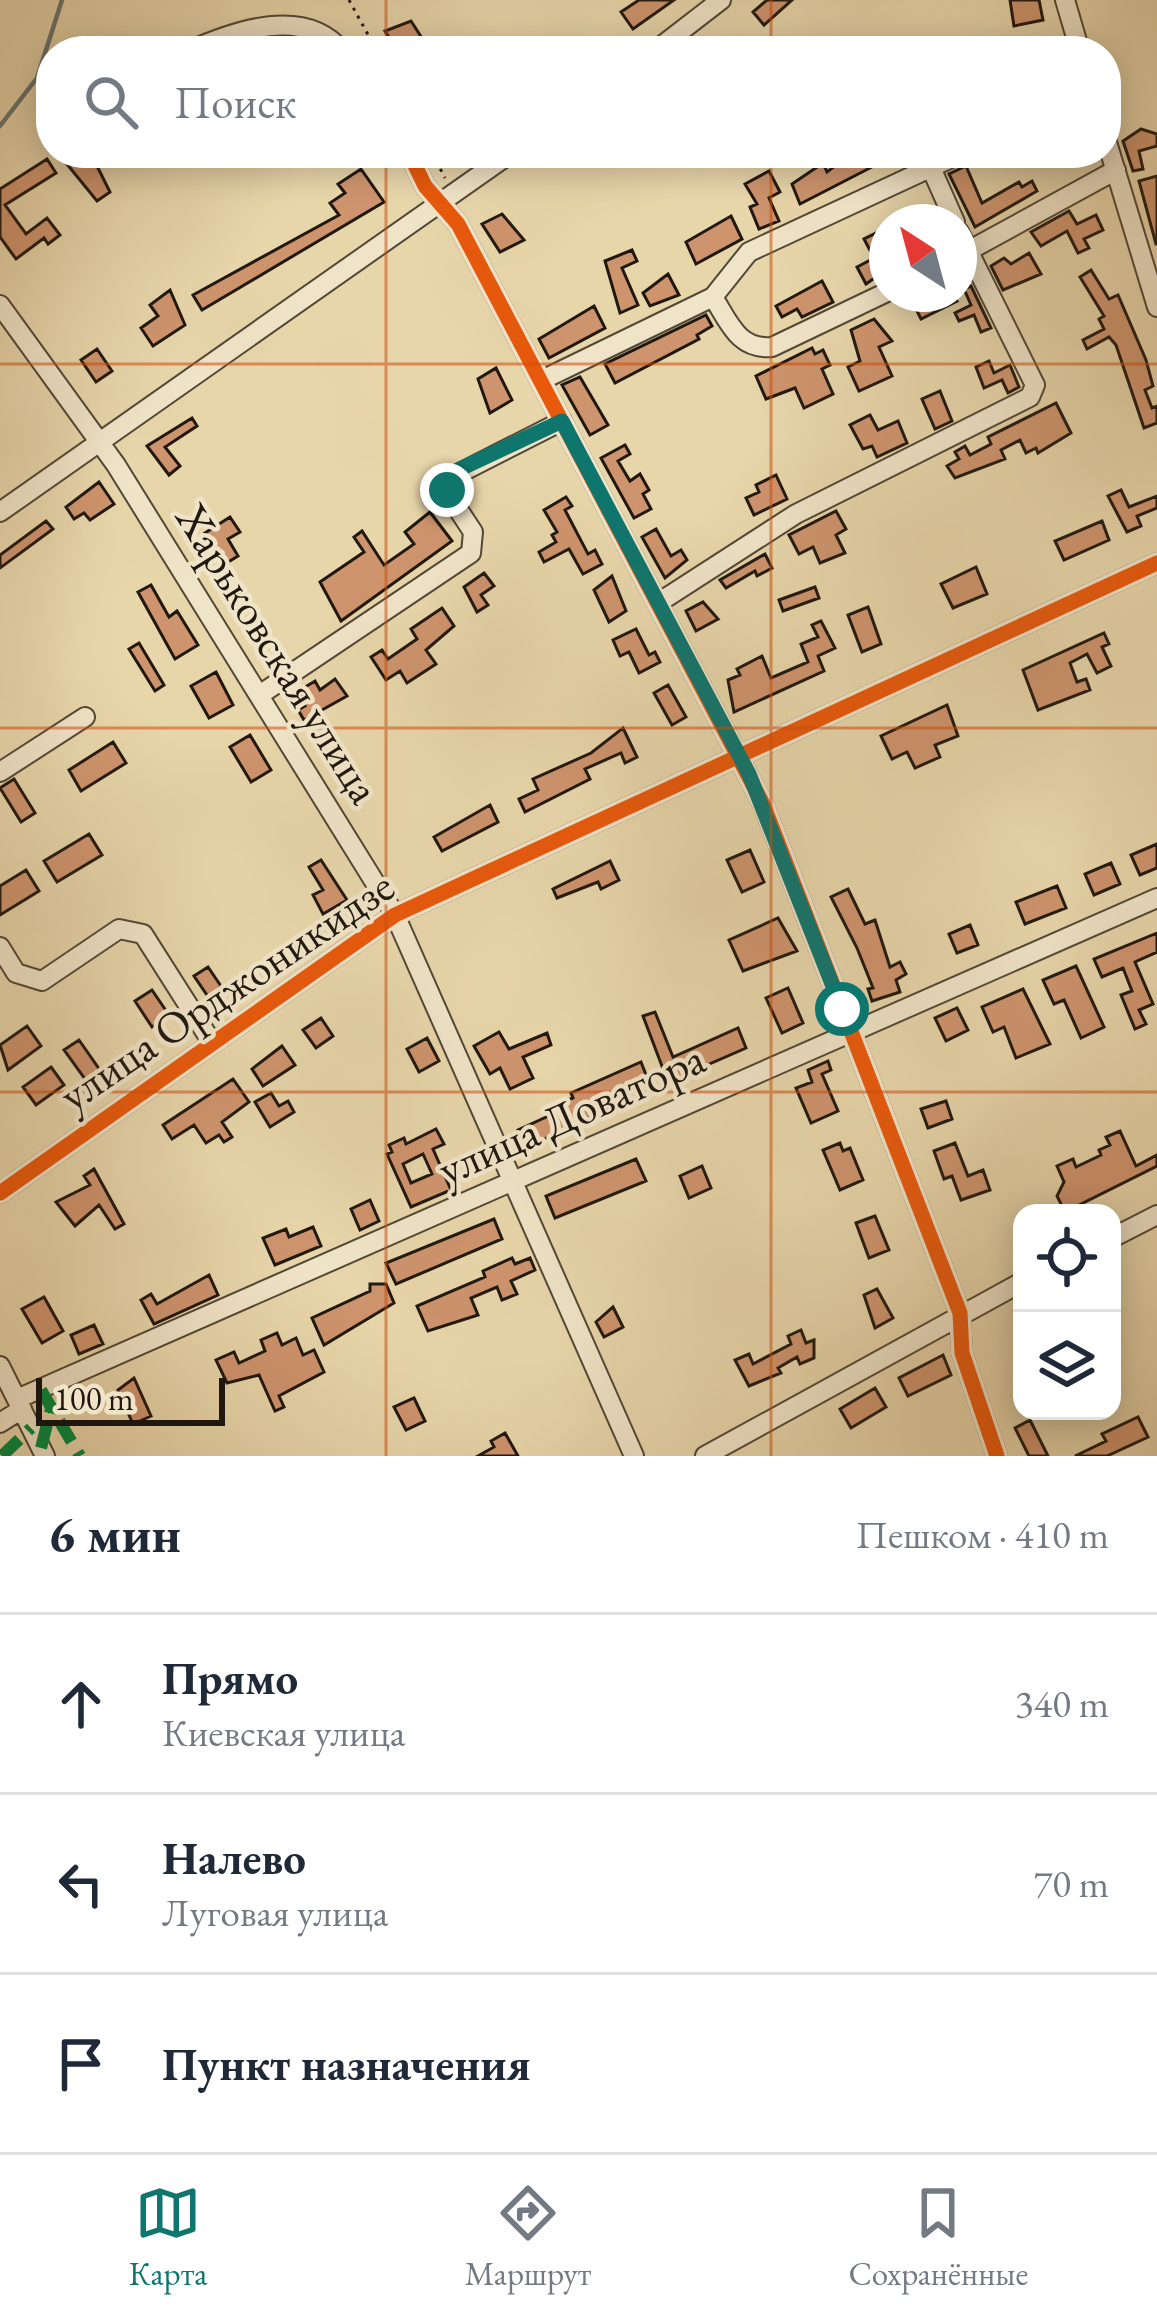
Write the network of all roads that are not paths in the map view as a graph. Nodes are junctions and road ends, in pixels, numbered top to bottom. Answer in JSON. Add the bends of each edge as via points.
{"nodes":[{"id":1,"x":721,"y":0,"type":"edge"},
{"id":2,"x":1065,"y":0,"type":"edge"},
{"id":3,"x":223,"y":36,"type":"edge"},
{"id":4,"x":330,"y":36,"type":"edge"},
{"id":5,"x":674,"y":36,"type":"edge"},
{"id":6,"x":1076,"y":36,"type":"edge"},
{"id":7,"x":422,"y":168,"type":"edge"},
{"id":8,"x":489,"y":168,"type":"edge"},
{"id":9,"x":936,"y":168,"type":"edge"},
{"id":10,"x":932,"y":170,"type":"junction"},
{"id":11,"x":1116,"y":170,"type":"joint"},
{"id":12,"x":446,"y":197,"type":"junction"},
{"id":13,"x":947,"y":204,"type":"edge"},
{"id":14,"x":977,"y":246,"type":"edge"},
{"id":15,"x":977,"y":277,"type":"edge"},
{"id":16,"x":712,"y":297,"type":"junction"},
{"id":17,"x":869,"y":301,"type":"edge"},
{"id":18,"x":0,"y":304,"type":"edge"},
{"id":19,"x":1157,"y":307,"type":"edge"},
{"id":20,"x":542,"y":380,"type":"junction"},
{"id":21,"x":562,"y":421,"type":"junction"},
{"id":22,"x":100,"y":441,"type":"junction"},
{"id":23,"x":0,"y":512,"type":"edge"},
{"id":24,"x":1157,"y":563,"type":"edge"},
{"id":25,"x":658,"y":603,"type":"junction"},
{"id":26,"x":261,"y":694,"type":"junction"},
{"id":27,"x":85,"y":717,"type":"dead end"},
{"id":28,"x":740,"y":756,"type":"junction"},
{"id":29,"x":0,"y":772,"type":"edge"},
{"id":30,"x":1157,"y":898,"type":"edge"},
{"id":31,"x":395,"y":915,"type":"junction"},
{"id":32,"x":0,"y":947,"type":"edge"},
{"id":33,"x":852,"y":1031,"type":"junction"},
{"id":34,"x":211,"y":1041,"type":"junction"},
{"id":35,"x":509,"y":1182,"type":"junction"},
{"id":36,"x":0,"y":1193,"type":"edge"},
{"id":37,"x":1157,"y":1215,"type":"edge"},
{"id":38,"x":1121,"y":1233,"type":"edge"},
{"id":39,"x":1013,"y":1286,"type":"edge"},
{"id":40,"x":960,"y":1312,"type":"junction"},
{"id":41,"x":0,"y":1366,"type":"edge"},
{"id":42,"x":19,"y":1404,"type":"junction"},
{"id":43,"x":0,"y":1423,"type":"edge"},
{"id":44,"x":46,"y":1456,"type":"edge"},
{"id":45,"x":634,"y":1456,"type":"edge"},
{"id":46,"x":705,"y":1456,"type":"edge"},
{"id":47,"x":997,"y":1456,"type":"edge"}],
"edges":[{"from":1,"to":5,"type":"street"},
{"from":2,"to":6,"type":"street"},
{"from":3,"to":4,"type":"street","via":[[301,24]]},
{"from":7,"to":12,"type":"street"},
{"from":8,"to":12,"type":"street"},
{"from":9,"to":10,"type":"street"},
{"from":10,"to":13,"type":"street"},
{"from":10,"to":16,"type":"street","via":[[749,252]]},
{"from":11,"to":14,"type":"street"},
{"from":11,"to":19,"type":"street"},
{"from":12,"to":20,"type":"street"},
{"from":12,"to":22,"type":"street"},
{"from":15,"to":25,"type":"street","via":[[1026,358],[1035,386],[1030,397],[796,514]]},
{"from":16,"to":17,"type":"street","via":[[753,349]]},
{"from":16,"to":20,"type":"street"},
{"from":18,"to":22,"type":"street","name":"Харьковская улица"},
{"from":20,"to":21,"type":"street"},
{"from":21,"to":25,"type":"street"},
{"from":21,"to":26,"type":"street","via":[[450,478],[448,494],[473,532],[471,553]]},
{"from":22,"to":23,"type":"street"},
{"from":22,"to":26,"type":"street","name":"Харьковская улица"},
{"from":24,"to":28,"type":"street","name":"улица Орджоникидзе"},
{"from":25,"to":28,"type":"street"},
{"from":26,"to":31,"type":"street","name":"Харьковская улица"},
{"from":27,"to":29,"type":"street"},
{"from":28,"to":31,"type":"street","name":"улица Орджоникидзе"},
{"from":28,"to":33,"type":"street"},
{"from":30,"to":33,"type":"street","name":"улица Доватора"},
{"from":31,"to":34,"type":"street","name":"улица Орджоникидзе"},
{"from":31,"to":35,"type":"street","name":"Харьковская улица"},
{"from":32,"to":34,"type":"street","via":[[16,973],[42,981],[119,929],[143,934]]},
{"from":33,"to":35,"type":"street","name":"улица Доватора"},
{"from":33,"to":40,"type":"street"},
{"from":34,"to":36,"type":"street","name":"улица Орджоникидзе"},
{"from":35,"to":42,"type":"street","name":"улица Доватора"},
{"from":35,"to":45,"type":"street","name":"Харьковская улица"},
{"from":37,"to":38,"type":"street"},
{"from":39,"to":40,"type":"street"},
{"from":40,"to":46,"type":"street"},
{"from":40,"to":47,"type":"street","via":[[962,1353]]},
{"from":41,"to":42,"type":"street"},
{"from":42,"to":43,"type":"street","name":"улица Доватора"},
{"from":42,"to":44,"type":"street"}]}
